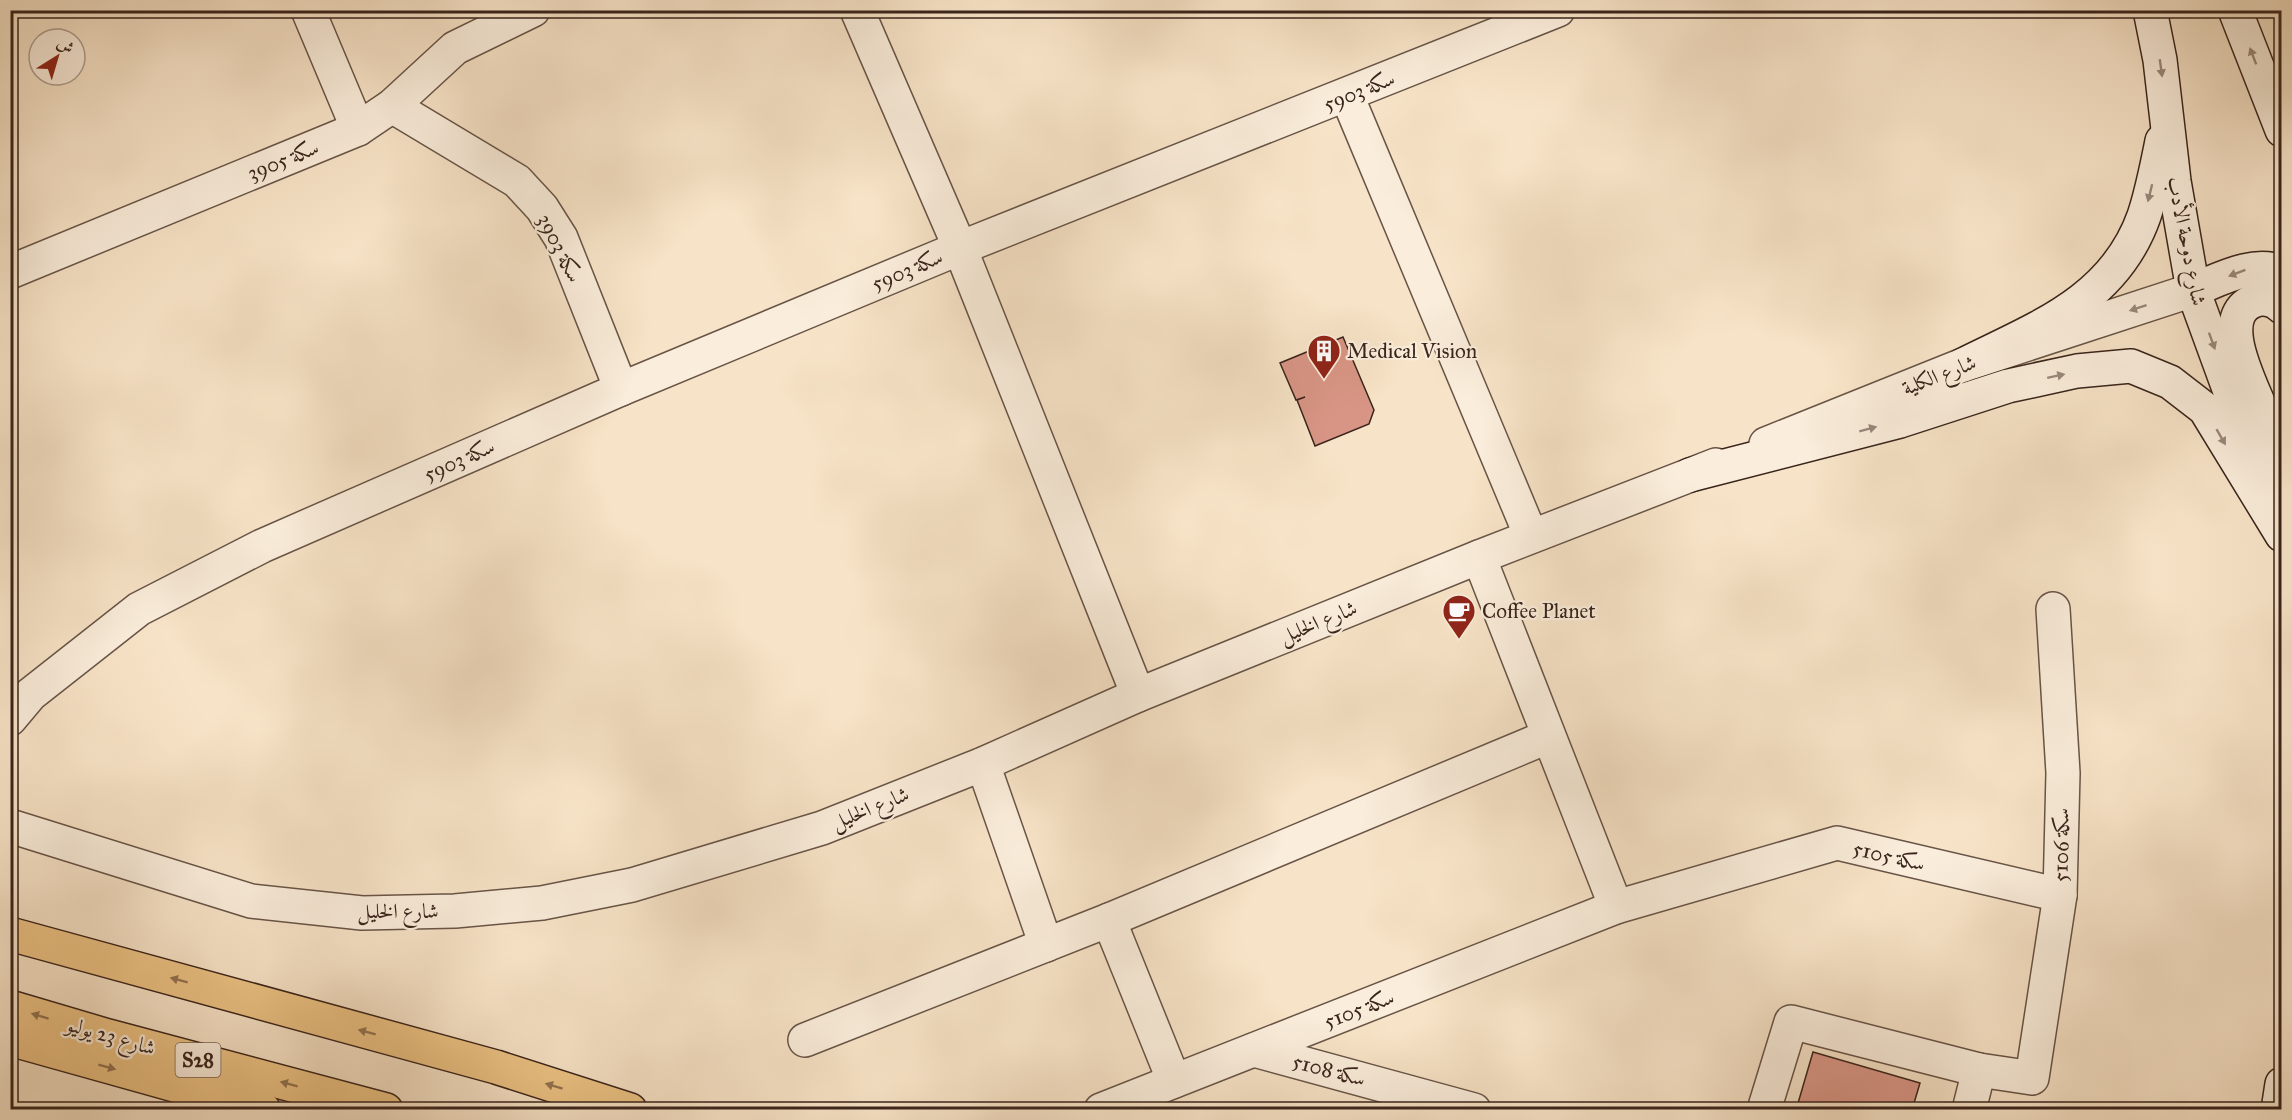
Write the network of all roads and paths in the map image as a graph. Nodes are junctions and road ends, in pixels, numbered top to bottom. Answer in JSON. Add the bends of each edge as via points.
{"nodes":[{"id":1,"x":308,"y":10,"type":"edge"},
{"id":2,"x":533,"y":10,"type":"edge"},
{"id":3,"x":857,"y":10,"type":"edge"},
{"id":4,"x":1558,"y":10,"type":"edge"},
{"id":5,"x":2150,"y":10,"type":"edge"},
{"id":6,"x":2235,"y":10,"type":"edge"},
{"id":7,"x":1347,"y":96,"type":"junction"},
{"id":8,"x":392,"y":106,"type":"junction"},
{"id":9,"x":2167,"y":116,"type":"junction"},
{"id":10,"x":358,"y":129,"type":"junction"},
{"id":11,"x":2282,"y":130,"type":"edge"},
{"id":12,"x":960,"y":248,"type":"junction"},
{"id":13,"x":10,"y":272,"type":"edge"},
{"id":14,"x":2282,"y":272,"type":"edge"},
{"id":15,"x":2193,"y":290,"type":"junction"},
{"id":16,"x":2282,"y":307,"type":"edge"},
{"id":17,"x":1963,"y":365,"type":"junction"},
{"id":18,"x":621,"y":389,"type":"junction"},
{"id":19,"x":1690,"y":476,"type":"junction"},
{"id":20,"x":2282,"y":479,"type":"edge"},
{"id":21,"x":2282,"y":530,"type":"edge"},
{"id":22,"x":2282,"y":535,"type":"edge"},
{"id":23,"x":1531,"y":536,"type":"junction"},
{"id":24,"x":1479,"y":557,"type":"junction"},
{"id":25,"x":2053,"y":609,"type":"dead end"},
{"id":26,"x":1138,"y":695,"type":"junction"},
{"id":27,"x":10,"y":719,"type":"edge"},
{"id":28,"x":1547,"y":737,"type":"junction"},
{"id":29,"x":983,"y":764,"type":"junction"},
{"id":30,"x":10,"y":826,"type":"edge"},
{"id":31,"x":2060,"y":895,"type":"junction"},
{"id":32,"x":1616,"y":907,"type":"junction"},
{"id":33,"x":1109,"y":920,"type":"junction"},
{"id":34,"x":10,"y":934,"type":"edge"},
{"id":35,"x":1046,"y":945,"type":"junction"},
{"id":36,"x":10,"y":1007,"type":"edge"},
{"id":37,"x":10,"y":1040,"type":"edge"},
{"id":38,"x":805,"y":1040,"type":"dead end"},
{"id":39,"x":1254,"y":1050,"type":"junction"},
{"id":40,"x":1979,"y":1070,"type":"junction"},
{"id":41,"x":1173,"y":1081,"type":"junction"},
{"id":42,"x":2282,"y":1084,"type":"edge"},
{"id":43,"x":264,"y":1110,"type":"edge"},
{"id":44,"x":386,"y":1110,"type":"edge"},
{"id":45,"x":630,"y":1110,"type":"edge"},
{"id":46,"x":1101,"y":1110,"type":"edge"},
{"id":47,"x":1474,"y":1110,"type":"edge"},
{"id":48,"x":1764,"y":1110,"type":"edge"},
{"id":49,"x":1969,"y":1110,"type":"edge"},
{"id":50,"x":2278,"y":1110,"type":"edge"}],
"edges":[{"from":1,"to":10,"type":"street"},
{"from":2,"to":8,"type":"street","name":"سكة 3905","via":[[455,48]]},
{"from":3,"to":12,"type":"street"},
{"from":4,"to":7,"type":"street","name":"سكة 5903"},
{"from":5,"to":9,"type":"street","name":"شارع دوحة الأدب","one_way":true},
{"from":11,"to":6,"type":"street","one_way":true},
{"from":7,"to":12,"type":"street","name":"سكة 5903"},
{"from":7,"to":23,"type":"street"},
{"from":8,"to":10,"type":"street","name":"سكة 3905"},
{"from":8,"to":18,"type":"street","name":"سكة 3903","via":[[517,181],[542,208],[561,238]]},
{"from":9,"to":15,"type":"street","name":"شارع دوحة الأدب"},
{"from":9,"to":17,"type":"street","one_way":true,"via":[[2144,217],[2124,257],[2097,289],[2067,313]]},
{"from":10,"to":13,"type":"street","name":"سكة 3905"},
{"from":12,"to":18,"type":"street","name":"سكة 5903"},
{"from":12,"to":26,"type":"street"},
{"from":14,"to":15,"type":"street","name":"شارع الكلية","one_way":true,"via":[[2271,268],[2246,270]]},
{"from":15,"to":17,"type":"street","name":"شارع الكلية","one_way":true},
{"from":15,"to":21,"type":"street","name":"شارع دوحة الأدب","one_way":true},
{"from":16,"to":20,"type":"street","via":[[2274,300],[2258,299],[2246,305],[2237,317],[2236,338]]},
{"from":17,"to":19,"type":"street","name":"شارع الكلية"},
{"from":18,"to":27,"type":"street","name":"سكة 5903","via":[[262,546],[139,609],[31,694]]},
{"from":19,"to":22,"type":"street","one_way":true,"via":[[1900,421],[2008,386],[2076,371],[2131,366],[2170,382],[2205,409]]},
{"from":19,"to":23,"type":"street","name":"شارع الخليل"},
{"from":23,"to":24,"type":"street","name":"شارع الخليل"},
{"from":24,"to":26,"type":"street","name":"شارع الخليل"},
{"from":24,"to":28,"type":"street"},
{"from":25,"to":31,"type":"street","name":"سكة 5106","via":[[2063,773]]},
{"from":26,"to":29,"type":"street","name":"شارع الخليل"},
{"from":28,"to":32,"type":"street"},
{"from":28,"to":33,"type":"street"},
{"from":29,"to":30,"type":"street","name":"شارع الخليل","via":[[822,828],[632,885],[542,903],[454,911],[362,913],[251,901]]},
{"from":29,"to":35,"type":"street"},
{"from":31,"to":32,"type":"street","name":"سكة 5105","via":[[1837,843]]},
{"from":31,"to":40,"type":"street","name":"سكة 5106","via":[[2032,1078]]},
{"from":32,"to":39,"type":"street","name":"سكة 5105"},
{"from":33,"to":35,"type":"street"},
{"from":33,"to":41,"type":"street"},
{"from":45,"to":34,"type":"main road","one_way":true,"via":[[496,1067]]},
{"from":35,"to":38,"type":"street"},
{"from":44,"to":36,"type":"main road","name":"شارع 23 يوليو","number":"S28","one_way":true},
{"from":37,"to":43,"type":"main road","name":"شارع 23 يوليو","number":"S28","one_way":true},
{"from":39,"to":41,"type":"street","name":"سكة 5105"},
{"from":39,"to":47,"type":"street","name":"سكة 5108"},
{"from":40,"to":48,"type":"street","via":[[1791,1022]]},
{"from":40,"to":49,"type":"street"},
{"from":41,"to":46,"type":"street","name":"سكة 5105"},
{"from":42,"to":50,"type":"street"}]}
